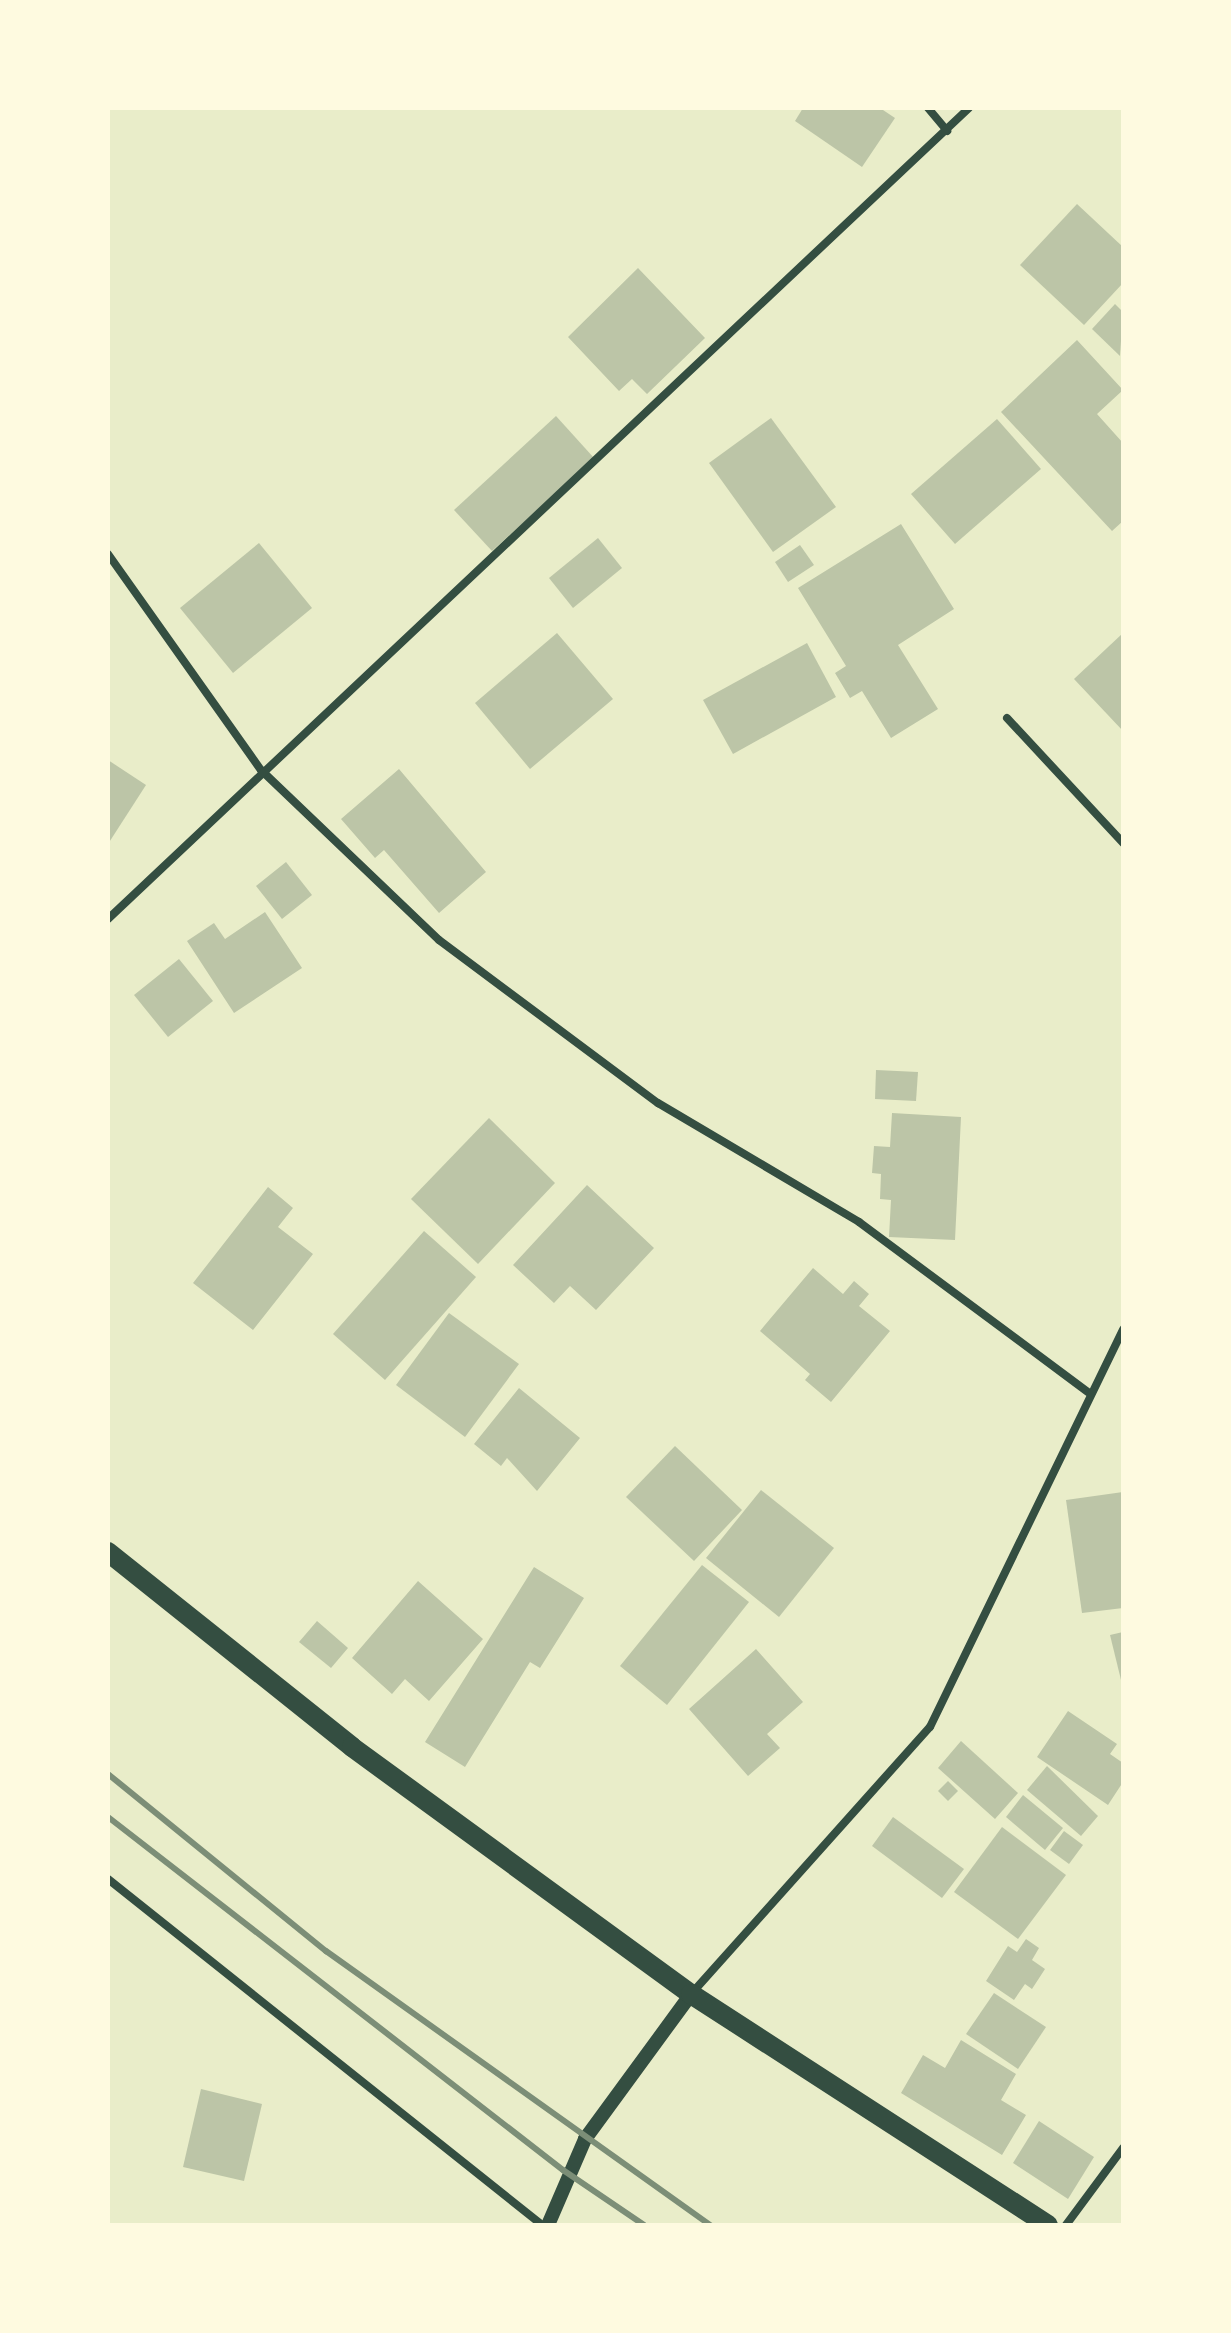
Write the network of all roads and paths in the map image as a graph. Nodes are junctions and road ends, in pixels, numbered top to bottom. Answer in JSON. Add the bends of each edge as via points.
{"nodes":[{"id":1,"x":928,"y":108,"type":"edge"},
{"id":2,"x":969,"y":108,"type":"edge"},
{"id":3,"x":947,"y":131,"type":"junction"},
{"id":4,"x":108,"y":554,"type":"edge"},
{"id":5,"x":1007,"y":718,"type":"dead end"},
{"id":6,"x":261,"y":770,"type":"junction"},
{"id":7,"x":1123,"y":843,"type":"edge"},
{"id":8,"x":108,"y":919,"type":"edge"},
{"id":9,"x":1123,"y":1329,"type":"edge"},
{"id":10,"x":1088,"y":1392,"type":"junction"},
{"id":11,"x":108,"y":1552,"type":"edge"},
{"id":12,"x":108,"y":1879,"type":"edge"},
{"id":13,"x":691,"y":1994,"type":"junction"},
{"id":14,"x":1123,"y":2148,"type":"edge"},
{"id":15,"x":545,"y":2225,"type":"edge"},
{"id":16,"x":1048,"y":2225,"type":"edge"},
{"id":17,"x":1066,"y":2225,"type":"edge"}],
"edges":[{"from":1,"to":3,"type":"street"},
{"from":2,"to":3,"type":"street"},
{"from":3,"to":6,"type":"street"},
{"from":4,"to":6,"type":"street"},
{"from":5,"to":7,"type":"street"},
{"from":6,"to":8,"type":"street"},
{"from":6,"to":10,"type":"street","via":[[451,949],[658,1103],[859,1222]]},
{"from":9,"to":10,"type":"street"},
{"from":10,"to":13,"type":"street","via":[[930,1727]]},
{"from":11,"to":13,"type":"main road","via":[[352,1747]]},
{"from":12,"to":15,"type":"street"},
{"from":13,"to":15,"type":"street","via":[[585,2139]]},
{"from":13,"to":16,"type":"main road"},
{"from":14,"to":17,"type":"street"}]}
